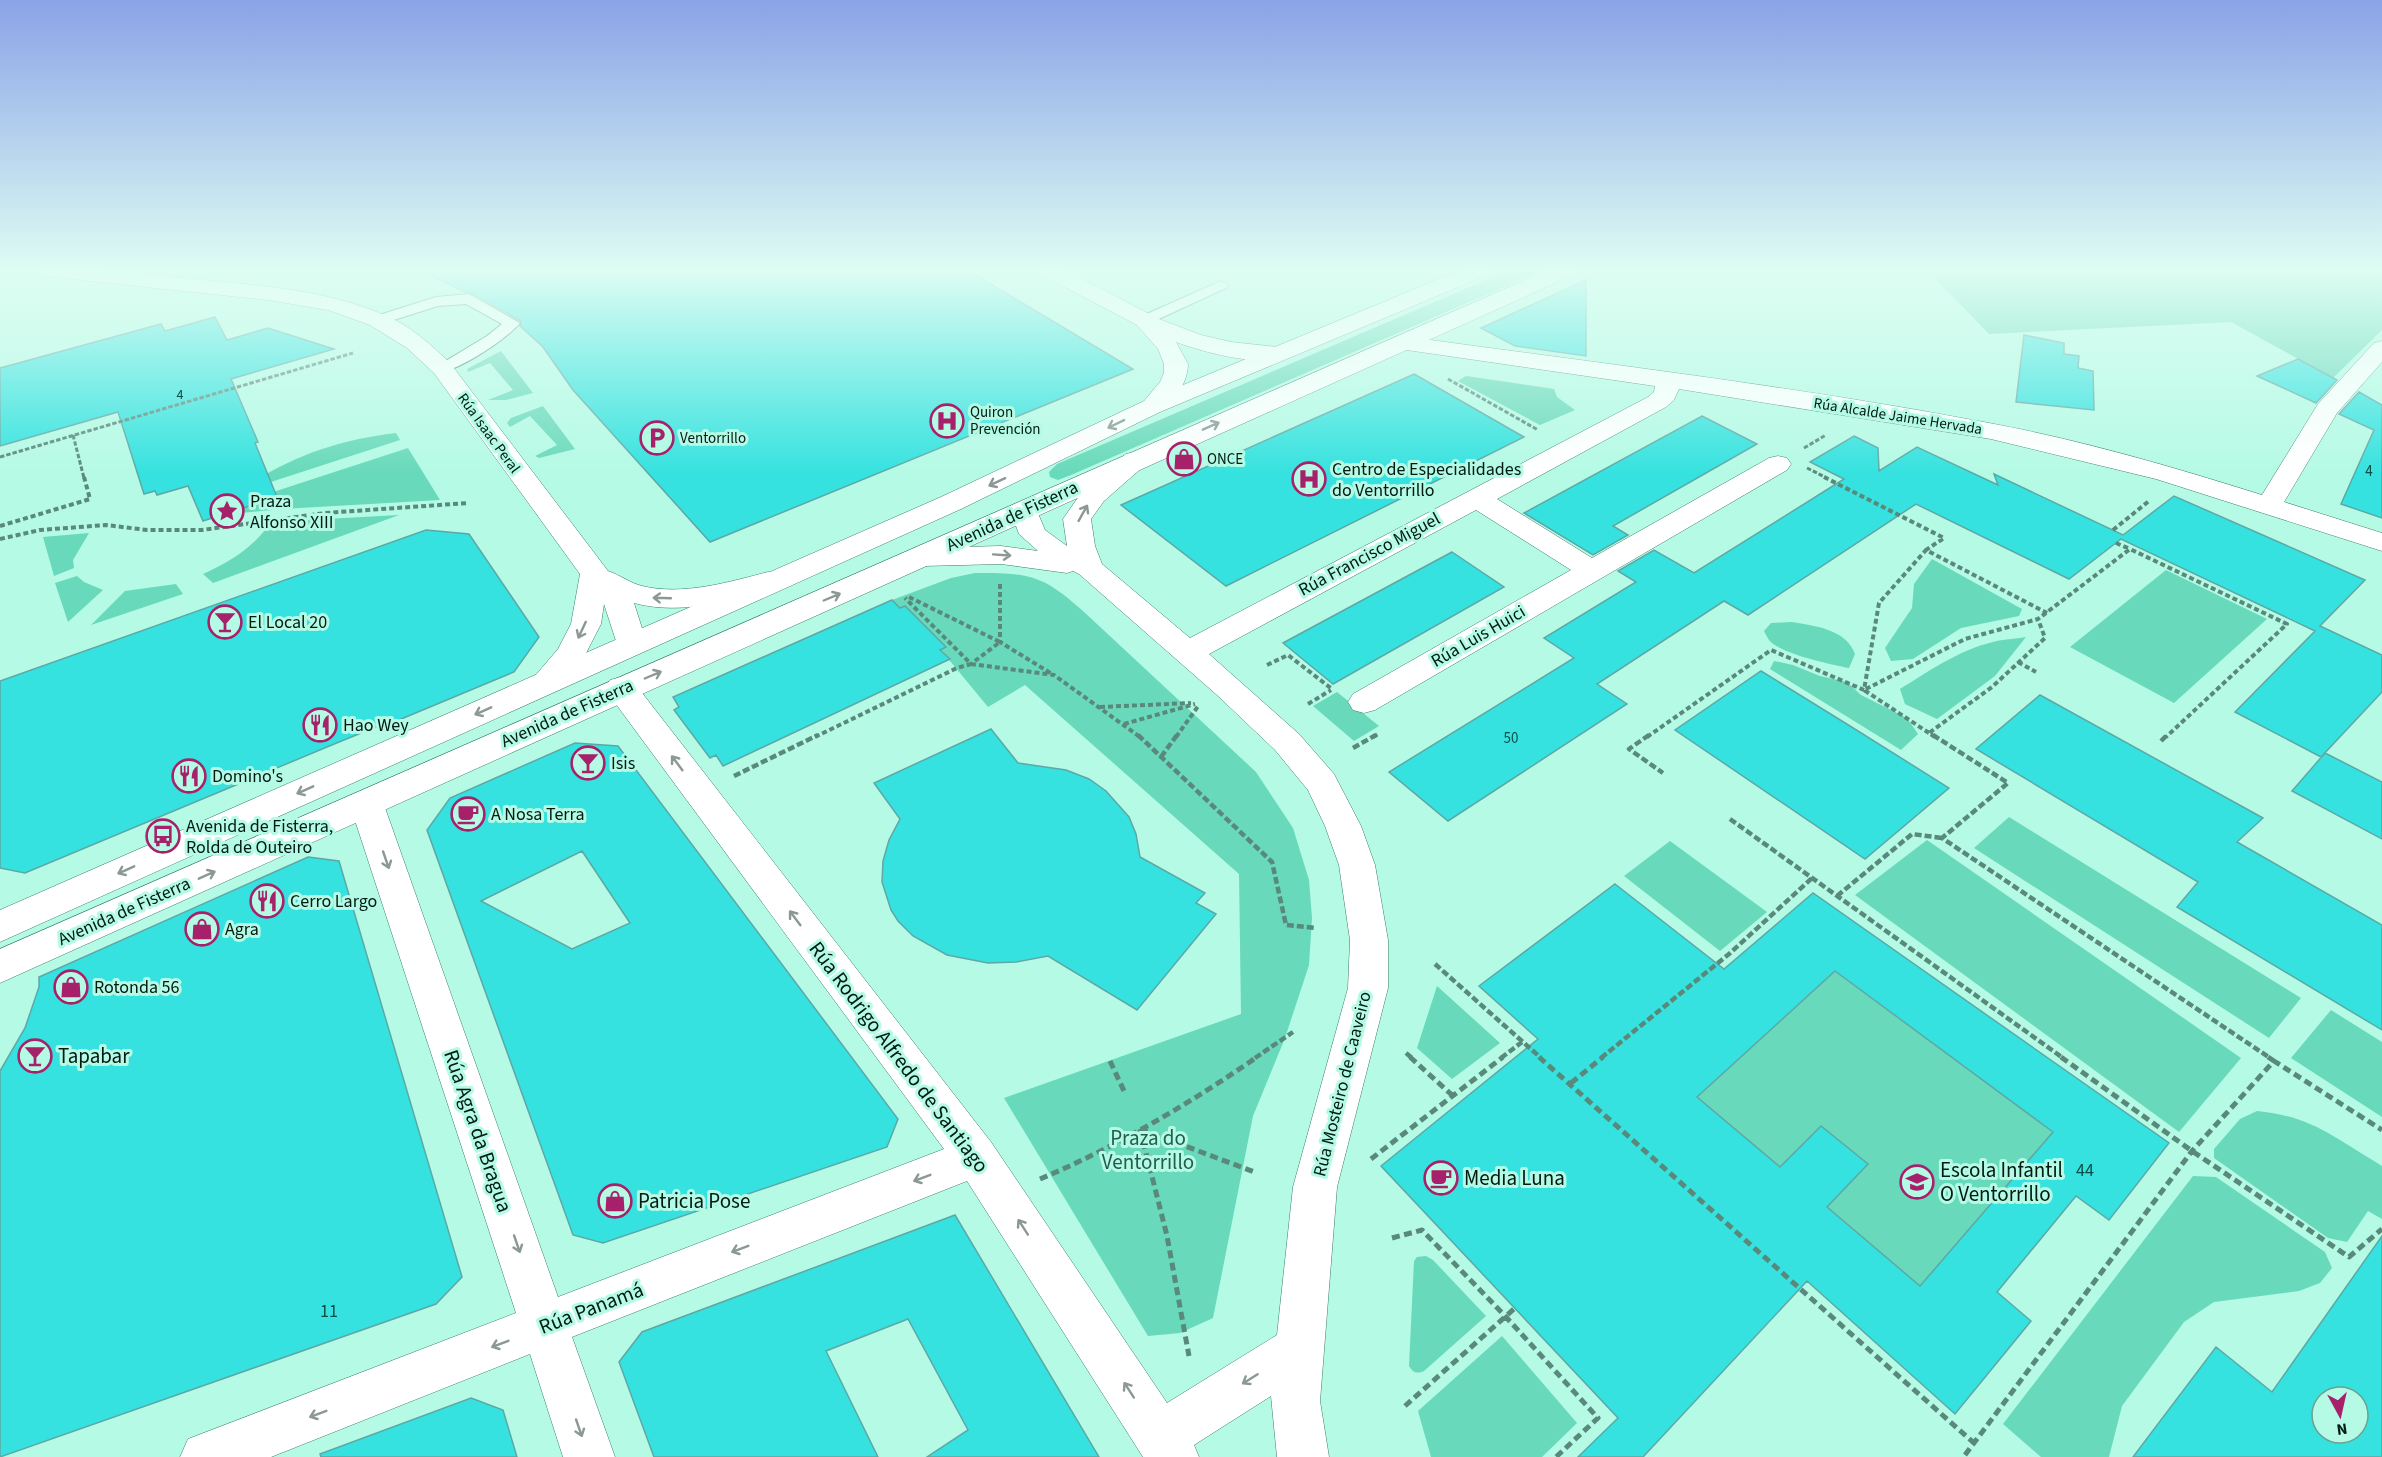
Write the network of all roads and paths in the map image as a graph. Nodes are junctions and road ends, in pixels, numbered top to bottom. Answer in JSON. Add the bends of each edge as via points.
{"nodes":[{"id":1,"x":407,"y":338,"type":"edge"},
{"id":2,"x":494,"y":338,"type":"edge"},
{"id":3,"x":1161,"y":338,"type":"edge"},
{"id":4,"x":1192,"y":338,"type":"edge"},
{"id":5,"x":1315,"y":338,"type":"edge"},
{"id":6,"x":1412,"y":338,"type":"edge"},
{"id":7,"x":1401,"y":343,"type":"junction"},
{"id":8,"x":2382,"y":348,"type":"edge"},
{"id":9,"x":352,"y":353,"type":"dead end"},
{"id":10,"x":1279,"y":353,"type":"junction"},
{"id":11,"x":442,"y":368,"type":"junction"},
{"id":12,"x":1441,"y":375,"type":"dead end"},
{"id":13,"x":1669,"y":381,"type":"junction"},
{"id":14,"x":1151,"y":407,"type":"junction"},
{"id":15,"x":1834,"y":431,"type":"dead end"},
{"id":16,"x":1541,"y":432,"type":"dead end"},
{"id":17,"x":73,"y":435,"type":"junction"},
{"id":18,"x":1069,"y":447,"type":"junction"},
{"id":19,"x":0,"y":457,"type":"edge"},
{"id":20,"x":1135,"y":460,"type":"junction"},
{"id":21,"x":1783,"y":461,"type":"junction"},
{"id":22,"x":1475,"y":497,"type":"junction"},
{"id":23,"x":2149,"y":501,"type":"dead end"},
{"id":24,"x":468,"y":503,"type":"dead end"},
{"id":25,"x":2269,"y":505,"type":"junction"},
{"id":26,"x":1024,"y":510,"type":"junction"},
{"id":27,"x":2328,"y":525,"type":"junction"},
{"id":28,"x":0,"y":526,"type":"edge"},
{"id":29,"x":2113,"y":530,"type":"dead end"},
{"id":30,"x":0,"y":539,"type":"edge"},
{"id":31,"x":2382,"y":542,"type":"edge"},
{"id":32,"x":2116,"y":543,"type":"dead end"},
{"id":33,"x":2130,"y":549,"type":"junction"},
{"id":34,"x":1926,"y":550,"type":"junction"},
{"id":35,"x":923,"y":557,"type":"junction"},
{"id":36,"x":2382,"y":562,"type":"edge"},
{"id":37,"x":1089,"y":568,"type":"junction"},
{"id":38,"x":1592,"y":571,"type":"junction"},
{"id":39,"x":595,"y":574,"type":"junction"},
{"id":40,"x":782,"y":578,"type":"junction"},
{"id":41,"x":1000,"y":579,"type":"dead end"},
{"id":42,"x":2047,"y":612,"type":"junction"},
{"id":43,"x":2038,"y":620,"type":"junction"},
{"id":44,"x":1000,"y":642,"type":"junction"},
{"id":45,"x":632,"y":644,"type":"junction"},
{"id":46,"x":1188,"y":652,"type":"junction"},
{"id":47,"x":2018,"y":662,"type":"junction"},
{"id":48,"x":971,"y":664,"type":"junction"},
{"id":49,"x":2036,"y":672,"type":"dead end"},
{"id":50,"x":1054,"y":675,"type":"junction"},
{"id":51,"x":545,"y":683,"type":"junction"},
{"id":52,"x":621,"y":688,"type":"junction"},
{"id":53,"x":1332,"y":690,"type":"dead end"},
{"id":54,"x":1864,"y":690,"type":"junction"},
{"id":55,"x":1201,"y":702,"type":"junction"},
{"id":56,"x":1364,"y":702,"type":"dead end"},
{"id":57,"x":1308,"y":704,"type":"dead end"},
{"id":58,"x":1099,"y":707,"type":"junction"},
{"id":59,"x":1124,"y":724,"type":"junction"},
{"id":60,"x":1929,"y":733,"type":"junction"},
{"id":61,"x":2161,"y":741,"type":"dead end"},
{"id":62,"x":1161,"y":757,"type":"junction"},
{"id":63,"x":1663,"y":773,"type":"dead end"},
{"id":64,"x":733,"y":776,"type":"dead end"},
{"id":65,"x":367,"y":805,"type":"junction"},
{"id":66,"x":1730,"y":819,"type":"dead end"},
{"id":67,"x":1942,"y":838,"type":"junction"},
{"id":68,"x":1812,"y":878,"type":"junction"},
{"id":69,"x":1837,"y":896,"type":"junction"},
{"id":70,"x":63,"y":898,"type":"junction"},
{"id":71,"x":0,"y":910,"type":"edge"},
{"id":72,"x":0,"y":927,"type":"edge"},
{"id":73,"x":1317,"y":928,"type":"dead end"},
{"id":74,"x":1436,"y":964,"type":"dead end"},
{"id":75,"x":0,"y":967,"type":"edge"},
{"id":76,"x":1293,"y":1032,"type":"dead end"},
{"id":77,"x":1522,"y":1041,"type":"junction"},
{"id":78,"x":1406,"y":1053,"type":"dead end"},
{"id":79,"x":1110,"y":1061,"type":"dead end"},
{"id":80,"x":2274,"y":1061,"type":"junction"},
{"id":81,"x":1570,"y":1083,"type":"junction"},
{"id":82,"x":1124,"y":1091,"type":"dead end"},
{"id":83,"x":1453,"y":1096,"type":"junction"},
{"id":84,"x":1140,"y":1128,"type":"junction"},
{"id":85,"x":2382,"y":1130,"type":"edge"},
{"id":86,"x":2192,"y":1151,"type":"junction"},
{"id":87,"x":976,"y":1157,"type":"junction"},
{"id":88,"x":1371,"y":1159,"type":"dead end"},
{"id":89,"x":1071,"y":1166,"type":"dead end"},
{"id":90,"x":1257,"y":1173,"type":"dead end"},
{"id":91,"x":2382,"y":1229,"type":"edge"},
{"id":92,"x":1392,"y":1238,"type":"dead end"},
{"id":93,"x":1515,"y":1308,"type":"dead end"},
{"id":94,"x":1506,"y":1317,"type":"junction"},
{"id":95,"x":545,"y":1326,"type":"junction"},
{"id":96,"x":1300,"y":1348,"type":"junction"},
{"id":97,"x":1188,"y":1356,"type":"dead end"},
{"id":98,"x":1405,"y":1406,"type":"dead end"},
{"id":99,"x":1974,"y":1443,"type":"junction"},
{"id":100,"x":1166,"y":1447,"type":"edge"},
{"id":101,"x":1965,"y":1455,"type":"dead end"},
{"id":102,"x":206,"y":1457,"type":"edge"},
{"id":103,"x":589,"y":1457,"type":"edge"},
{"id":104,"x":1303,"y":1457,"type":"edge"},
{"id":105,"x":1556,"y":1457,"type":"edge"}],
"edges":[{"from":1,"to":11,"type":"street","name":"Rúa Isaac Peral"},
{"from":2,"to":11,"type":"lane"},
{"from":3,"to":14,"type":"street","name":"Avenida de Fisterra","via":[[1177,361],[1176,377]]},
{"from":4,"to":10,"type":"street","via":[[1239,351]]},
{"from":5,"to":10,"type":"street","name":"Avenida de Fisterra"},
{"from":6,"to":7,"type":"street","name":"Avenida de Fisterra"},
{"from":7,"to":13,"type":"street","name":"Rúa Alcalde Jaime Hervada"},
{"from":20,"to":7,"type":"street","name":"Avenida de Fisterra","one_way":true},
{"from":8,"to":25,"type":"street","via":[[2327,409]]},
{"from":9,"to":17,"type":"path"},
{"from":10,"to":14,"type":"street","name":"Avenida de Fisterra"},
{"from":11,"to":39,"type":"street","name":"Rúa Isaac Peral"},
{"from":12,"to":16,"type":"path"},
{"from":13,"to":22,"type":"street","name":"Rúa Francisco Miguel","via":[[1665,395],[1657,402]]},
{"from":13,"to":25,"type":"street","name":"Rúa Alcalde Jaime Hervada","via":[[1991,431],[2154,470]]},
{"from":14,"to":18,"type":"street","name":"Avenida de Fisterra","one_way":true},
{"from":15,"to":21,"type":"path"},
{"from":17,"to":19,"type":"path"},
{"from":17,"to":28,"type":"path","via":[[90,499]]},
{"from":18,"to":26,"type":"street","via":[[1024,485]]},
{"from":18,"to":40,"type":"street","name":"Avenida de Fisterra","one_way":true},
{"from":20,"to":26,"type":"street","name":"Avenida de Fisterra"},
{"from":37,"to":20,"type":"street","name":"Avenida de Fisterra","one_way":true,"via":[[1077,519],[1094,495]]},
{"from":21,"to":34,"type":"path","via":[[1944,538]]},
{"from":21,"to":38,"type":"street","name":"Rúa Luis Huici"},
{"from":22,"to":38,"type":"street"},
{"from":22,"to":46,"type":"street","name":"Rúa Francisco Miguel"},
{"from":23,"to":29,"type":"path"},
{"from":24,"to":30,"type":"path","via":[[325,513],[202,530],[106,525],[51,529]]},
{"from":25,"to":27,"type":"street","name":"Rúa Alcalde Jaime Hervada"},
{"from":26,"to":35,"type":"street","name":"Avenida de Fisterra"},
{"from":26,"to":37,"type":"street","name":"Rúa Mosteiro de Caaveiro","via":[[1033,534]]},
{"from":27,"to":31,"type":"street","name":"Rúa Alcalde Jaime Hervada"},
{"from":27,"to":36,"type":"street"},
{"from":32,"to":33,"type":"path"},
{"from":33,"to":42,"type":"path"},
{"from":33,"to":61,"type":"path","via":[[2287,624]]},
{"from":34,"to":42,"type":"path"},
{"from":34,"to":54,"type":"path","via":[[1879,603]]},
{"from":35,"to":37,"type":"street","name":"Rúa Mosteiro de Caaveiro","one_way":true,"via":[[1001,555]]},
{"from":52,"to":35,"type":"street","name":"Avenida de Fisterra","one_way":true},
{"from":37,"to":46,"type":"street","name":"Rúa Mosteiro de Caaveiro"},
{"from":38,"to":56,"type":"street","name":"Rúa Luis Huici"},
{"from":40,"to":39,"type":"street","name":"Rúa Isaac Peral","one_way":true,"via":[[728,592],[662,599],[636,596],[611,586]]},
{"from":39,"to":45,"type":"street","name":"Rúa Isaac Peral","via":[[618,600]]},
{"from":39,"to":51,"type":"street","name":"Avenida de Fisterra","one_way":true,"via":[[586,624],[571,654]]},
{"from":40,"to":45,"type":"street","name":"Avenida de Fisterra"},
{"from":41,"to":44,"type":"path"},
{"from":42,"to":43,"type":"path"},
{"from":43,"to":47,"type":"path","via":[[2045,638]]},
{"from":43,"to":54,"type":"path","via":[[1965,639]]},
{"from":44,"to":48,"type":"path"},
{"from":44,"to":48,"type":"path","via":[[900,593]]},
{"from":44,"to":50,"type":"path"},
{"from":45,"to":51,"type":"street","name":"Avenida de Fisterra"},
{"from":45,"to":65,"type":"street","via":[[626,657],[611,671]]},
{"from":46,"to":96,"type":"street","name":"Rúa Mosteiro de Caaveiro","via":[[1287,742],[1322,783],[1344,826],[1357,865],[1364,908],[1369,940],[1368,987],[1315,1187]]},
{"from":47,"to":49,"type":"path"},
{"from":47,"to":60,"type":"path","via":[[1992,687]]},
{"from":48,"to":50,"type":"path"},
{"from":48,"to":64,"type":"path"},
{"from":50,"to":58,"type":"path"},
{"from":51,"to":70,"type":"street","name":"Avenida de Fisterra","one_way":true},
{"from":52,"to":65,"type":"street","name":"Avenida de Fisterra"},
{"from":87,"to":52,"type":"street","name":"Rúa Rodrigo Alfredo de Santiago","one_way":true},
{"from":53,"to":57,"type":"path"},
{"from":54,"to":60,"type":"path"},
{"from":54,"to":63,"type":"path","via":[[1771,650],[1629,749]]},
{"from":55,"to":58,"type":"path"},
{"from":55,"to":59,"type":"path"},
{"from":55,"to":62,"type":"path"},
{"from":58,"to":59,"type":"path"},
{"from":59,"to":62,"type":"path"},
{"from":60,"to":67,"type":"path","via":[[2008,783]]},
{"from":62,"to":73,"type":"path","via":[[1272,862],[1286,925]]},
{"from":75,"to":65,"type":"street","name":"Avenida de Fisterra","one_way":true},
{"from":65,"to":95,"type":"street","name":"Rúa Agra da Bragua","one_way":true},
{"from":66,"to":68,"type":"path"},
{"from":67,"to":69,"type":"path","via":[[1912,834]]},
{"from":67,"to":80,"type":"path"},
{"from":68,"to":69,"type":"path"},
{"from":68,"to":81,"type":"path","via":[[1729,954]]},
{"from":69,"to":86,"type":"path"},
{"from":70,"to":71,"type":"street"},
{"from":70,"to":72,"type":"street","name":"Avenida de Fisterra"},
{"from":74,"to":77,"type":"path"},
{"from":76,"to":84,"type":"path","via":[[1200,1096]]},
{"from":77,"to":81,"type":"path"},
{"from":77,"to":83,"type":"path"},
{"from":78,"to":83,"type":"path"},
{"from":79,"to":82,"type":"path"},
{"from":80,"to":85,"type":"path"},
{"from":80,"to":86,"type":"path"},
{"from":81,"to":99,"type":"path"},
{"from":83,"to":88,"type":"path"},
{"from":84,"to":89,"type":"path"},
{"from":84,"to":90,"type":"path"},
{"from":84,"to":97,"type":"path","via":[[1167,1236]]},
{"from":86,"to":91,"type":"path","via":[[2349,1257]]},
{"from":86,"to":99,"type":"path"},
{"from":87,"to":95,"type":"street","name":"Rúa Panamá","one_way":true},
{"from":100,"to":87,"type":"street","name":"Rúa Rodrigo Alfredo de Santiago","one_way":true},
{"from":92,"to":94,"type":"path","via":[[1422,1230]]},
{"from":93,"to":94,"type":"path"},
{"from":94,"to":98,"type":"path"},
{"from":94,"to":105,"type":"path","via":[[1598,1418]]},
{"from":95,"to":102,"type":"street","name":"Rúa Panamá","one_way":true},
{"from":95,"to":103,"type":"street","name":"Rúa Agra da Bragua","one_way":true},
{"from":96,"to":100,"type":"street","name":"Rúa Rodrigo Alfredo de Santiago","one_way":true},
{"from":96,"to":104,"type":"street","name":"Rúa Mosteiro de Caaveiro","via":[[1295,1401]]},
{"from":99,"to":101,"type":"path"}]}
